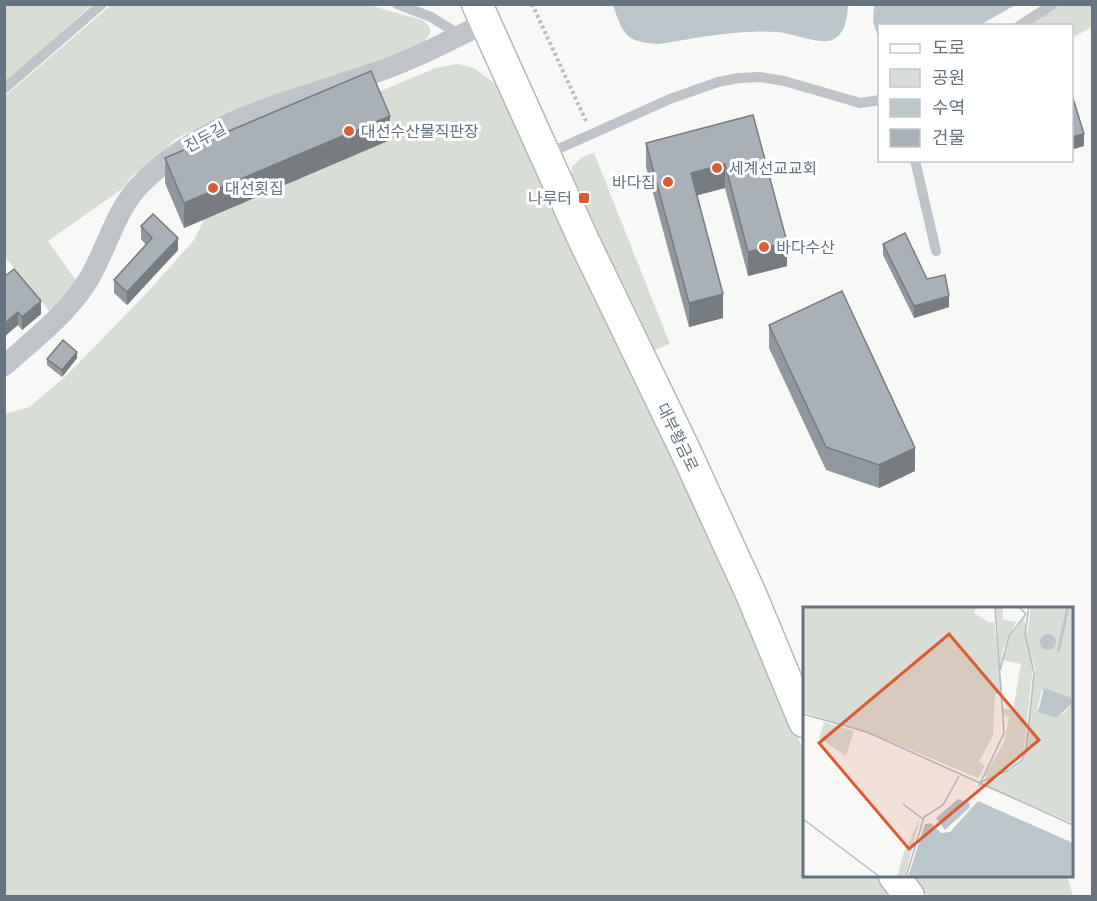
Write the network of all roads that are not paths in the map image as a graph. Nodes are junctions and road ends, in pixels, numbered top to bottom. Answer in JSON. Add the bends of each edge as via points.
{"nodes":[{"id":1,"x":102,"y":4,"type":"edge"},
{"id":2,"x":397,"y":4,"type":"edge"},
{"id":3,"x":1053,"y":4,"type":"edge"},
{"id":4,"x":474,"y":21,"type":"edge"},
{"id":5,"x":1022,"y":24,"type":"edge"},
{"id":6,"x":4,"y":88,"type":"edge"},
{"id":7,"x":878,"y":100,"type":"edge"},
{"id":8,"x":544,"y":156,"type":"junction"},
{"id":9,"x":915,"y":162,"type":"edge"},
{"id":10,"x":936,"y":251,"type":"dead end"},
{"id":11,"x":4,"y":366,"type":"edge"},
{"id":12,"x":803,"y":720,"type":"edge"},
{"id":13,"x":895,"y":877,"type":"edge"},
{"id":14,"x":909,"y":897,"type":"edge"}],
"edges":[{"from":1,"to":6,"type":"lane"},
{"from":2,"to":4,"type":"lane","via":[[431,17]]},
{"from":3,"to":5,"type":"lane"},
{"from":4,"to":8,"type":"main road","name":"대부황금로"},
{"from":4,"to":11,"type":"street","name":"진두길","via":[[412,58],[269,108],[188,144],[131,195],[76,297]]},
{"from":7,"to":8,"type":"lane","via":[[860,103],[784,81],[739,78],[697,89]]},
{"from":8,"to":12,"type":"main road","name":"대부황금로","via":[[742,573]]},
{"from":9,"to":10,"type":"lane"},
{"from":13,"to":14,"type":"main road"}]}
